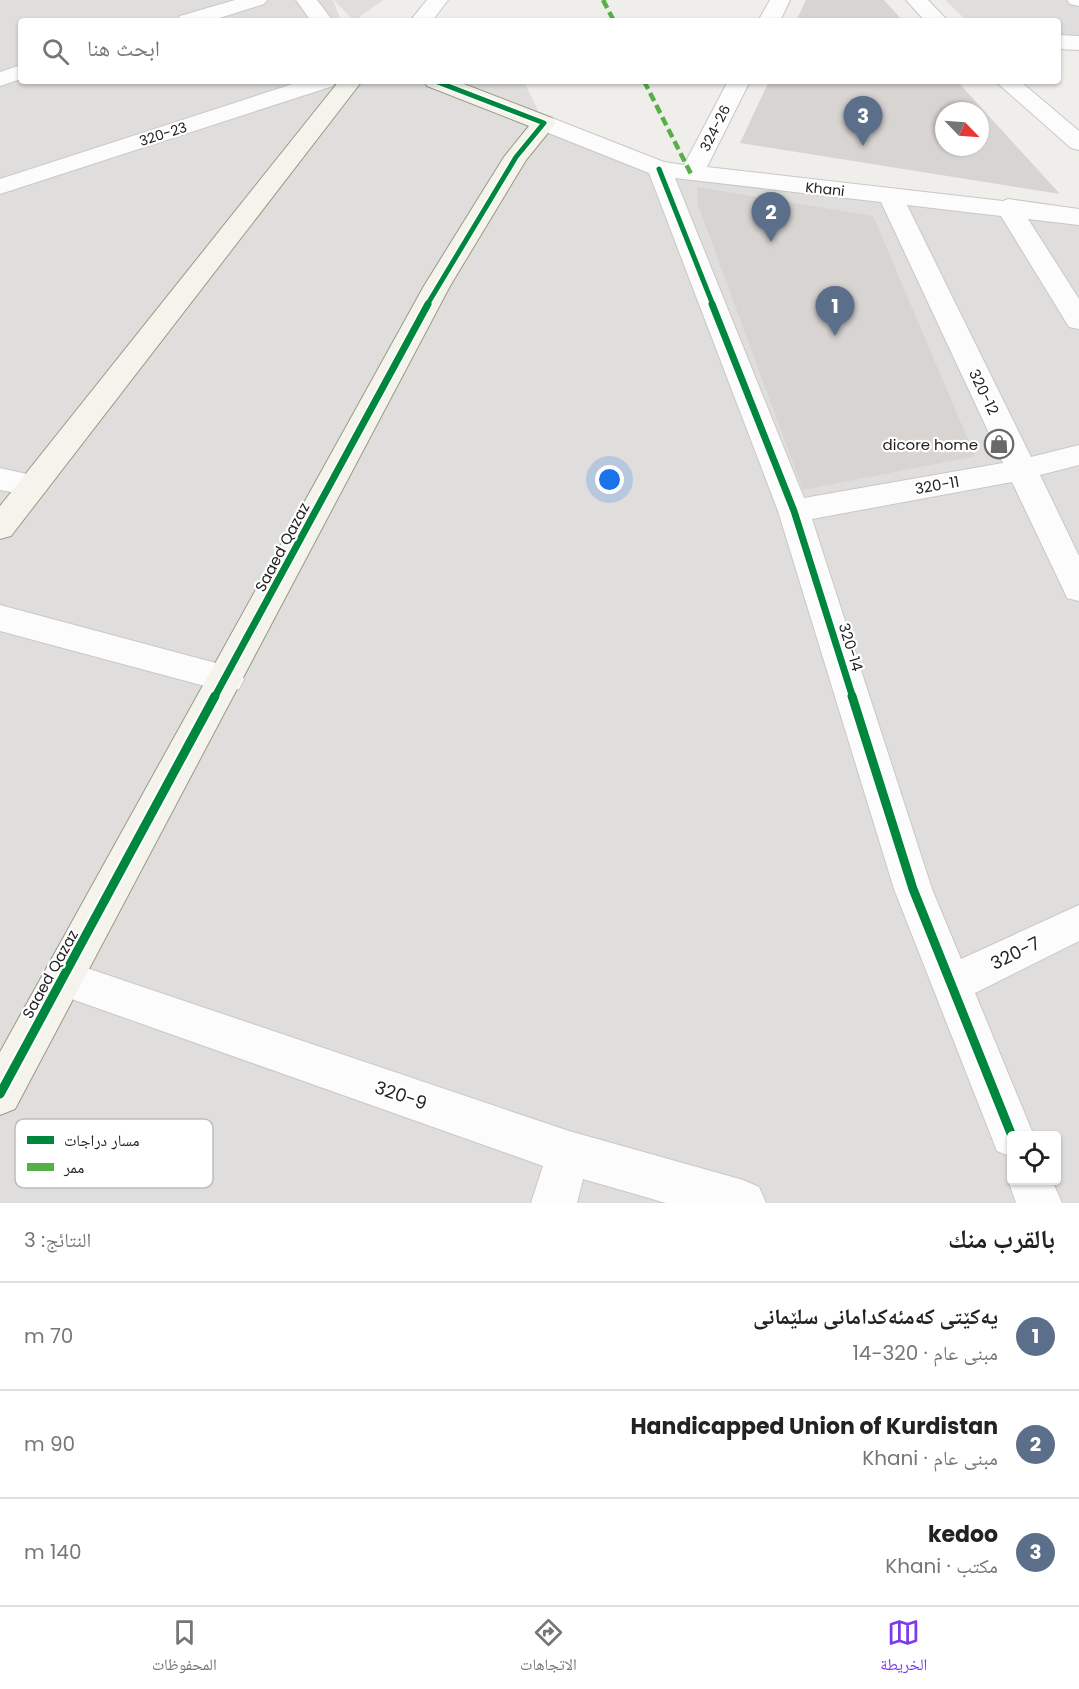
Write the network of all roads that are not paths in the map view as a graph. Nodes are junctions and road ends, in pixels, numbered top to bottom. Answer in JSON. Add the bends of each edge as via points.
{"nodes":[{"id":1,"x":257,"y":0,"type":"edge"},
{"id":2,"x":306,"y":0,"type":"edge"},
{"id":3,"x":438,"y":0,"type":"edge"},
{"id":4,"x":780,"y":0,"type":"edge"},
{"id":5,"x":916,"y":0,"type":"edge"},
{"id":6,"x":198,"y":18,"type":"edge"},
{"id":7,"x":320,"y":18,"type":"edge"},
{"id":8,"x":423,"y":18,"type":"edge"},
{"id":9,"x":771,"y":18,"type":"edge"},
{"id":10,"x":934,"y":18,"type":"edge"},
{"id":11,"x":1061,"y":42,"type":"edge"},
{"id":12,"x":1079,"y":43,"type":"edge"},
{"id":13,"x":18,"y":73,"type":"edge"},
{"id":14,"x":0,"y":79,"type":"edge"},
{"id":15,"x":316,"y":84,"type":"edge"},
{"id":16,"x":349,"y":84,"type":"edge"},
{"id":17,"x":443,"y":84,"type":"edge"},
{"id":18,"x":737,"y":84,"type":"edge"},
{"id":19,"x":1010,"y":84,"type":"edge"},
{"id":20,"x":544,"y":123,"type":"junction"},
{"id":21,"x":1079,"y":143,"type":"edge"},
{"id":22,"x":659,"y":169,"type":"junction"},
{"id":23,"x":691,"y":174,"type":"junction"},
{"id":24,"x":0,"y":186,"type":"edge"},
{"id":25,"x":890,"y":195,"type":"junction"},
{"id":26,"x":1008,"y":207,"type":"junction"},
{"id":27,"x":1079,"y":217,"type":"edge"},
{"id":28,"x":1079,"y":321,"type":"edge"},
{"id":29,"x":1079,"y":455,"type":"edge"},
{"id":30,"x":1021,"y":470,"type":"junction"},
{"id":31,"x":0,"y":479,"type":"edge"},
{"id":32,"x":34,"y":485,"type":"junction"},
{"id":33,"x":794,"y":511,"type":"junction"},
{"id":34,"x":0,"y":528,"type":"edge"},
{"id":35,"x":1079,"y":589,"type":"edge"},
{"id":36,"x":0,"y":618,"type":"edge"},
{"id":37,"x":227,"y":679,"type":"junction"},
{"id":38,"x":1079,"y":922,"type":"edge"},
{"id":39,"x":63,"y":978,"type":"junction"},
{"id":40,"x":952,"y":984,"type":"junction"},
{"id":41,"x":0,"y":1094,"type":"edge"},
{"id":42,"x":1010,"y":1131,"type":"edge"},
{"id":43,"x":569,"y":1153,"type":"junction"},
{"id":44,"x":1032,"y":1185,"type":"edge"},
{"id":45,"x":554,"y":1203,"type":"edge"},
{"id":46,"x":743,"y":1203,"type":"edge"},
{"id":47,"x":1039,"y":1203,"type":"edge"}],
"edges":[{"from":1,"to":6,"type":"street"},
{"from":2,"to":7,"type":"street"},
{"from":3,"to":8,"type":"street"},
{"from":4,"to":9,"type":"street"},
{"from":5,"to":10,"type":"street"},
{"from":11,"to":12,"type":"street"},
{"from":13,"to":14,"type":"street"},
{"from":15,"to":24,"type":"street","name":"320-23"},
{"from":16,"to":32,"type":"street"},
{"from":17,"to":20,"type":"street"},
{"from":18,"to":23,"type":"street","name":"324-26"},
{"from":19,"to":21,"type":"street"},
{"from":20,"to":22,"type":"street","name":"Khani"},
{"from":20,"to":37,"type":"street","name":"Saaed Qazaz","via":[[516,157],[437,286]]},
{"from":22,"to":23,"type":"street","name":"Khani"},
{"from":22,"to":33,"type":"street","name":"320-14"},
{"from":23,"to":25,"type":"street","name":"Khani"},
{"from":25,"to":26,"type":"street","name":"Khani"},
{"from":25,"to":30,"type":"street","name":"320-12"},
{"from":26,"to":27,"type":"street","name":"Khani"},
{"from":26,"to":28,"type":"street"},
{"from":29,"to":30,"type":"street","name":"320-11"},
{"from":30,"to":33,"type":"street","name":"320-11"},
{"from":30,"to":35,"type":"street","name":"320-12"},
{"from":31,"to":32,"type":"street"},
{"from":32,"to":34,"type":"street"},
{"from":33,"to":40,"type":"street","name":"320-14","via":[[913,889]]},
{"from":36,"to":37,"type":"street"},
{"from":37,"to":39,"type":"street","name":"Saaed Qazaz"},
{"from":38,"to":40,"type":"street","name":"320-7"},
{"from":39,"to":41,"type":"street","name":"Saaed Qazaz"},
{"from":39,"to":43,"type":"street","name":"320-9"},
{"from":40,"to":42,"type":"street","name":"320-14"},
{"from":43,"to":45,"type":"street"},
{"from":43,"to":46,"type":"street","name":"320-9"},
{"from":44,"to":47,"type":"street"}]}
